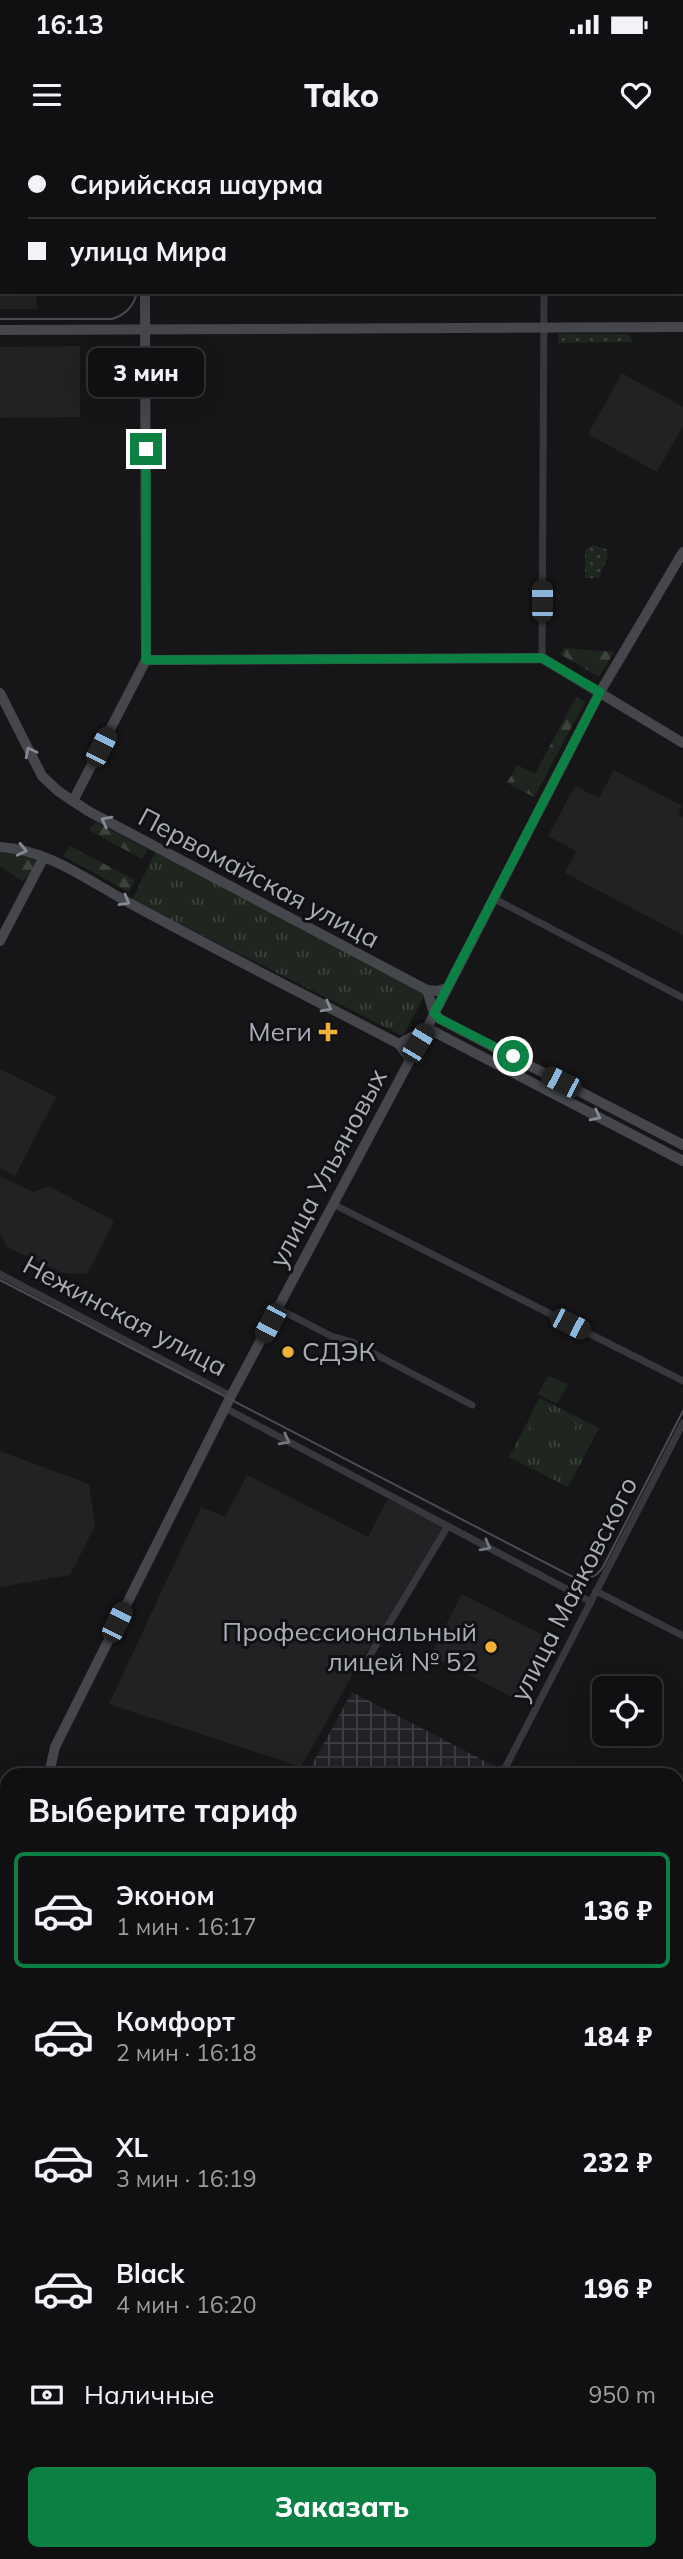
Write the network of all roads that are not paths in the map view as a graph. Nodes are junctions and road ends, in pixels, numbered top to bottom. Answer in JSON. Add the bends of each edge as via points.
{"nodes":[{"id":1,"x":145,"y":294,"type":"edge"},
{"id":2,"x":544,"y":294,"type":"edge"},
{"id":3,"x":544,"y":326,"type":"junction"},
{"id":4,"x":683,"y":327,"type":"edge"},
{"id":5,"x":146,"y":329,"type":"junction"},
{"id":6,"x":0,"y":330,"type":"edge"},
{"id":7,"x":683,"y":552,"type":"edge"},
{"id":8,"x":542,"y":658,"type":"junction"},
{"id":9,"x":146,"y":660,"type":"junction"},
{"id":10,"x":600,"y":692,"type":"junction"},
{"id":11,"x":0,"y":693,"type":"edge"},
{"id":12,"x":683,"y":743,"type":"edge"},
{"id":13,"x":73,"y":801,"type":"junction"},
{"id":14,"x":0,"y":847,"type":"edge"},
{"id":15,"x":44,"y":857,"type":"junction"},
{"id":16,"x":493,"y":898,"type":"junction"},
{"id":17,"x":0,"y":942,"type":"edge"},
{"id":18,"x":447,"y":988,"type":"junction"},
{"id":19,"x":427,"y":989,"type":"junction"},
{"id":20,"x":683,"y":998,"type":"edge"},
{"id":21,"x":434,"y":1013,"type":"junction"},
{"id":22,"x":427,"y":1028,"type":"junction"},
{"id":23,"x":399,"y":1044,"type":"junction"},
{"id":24,"x":409,"y":1058,"type":"junction"},
{"id":25,"x":683,"y":1145,"type":"edge"},
{"id":26,"x":683,"y":1161,"type":"edge"},
{"id":27,"x":333,"y":1204,"type":"junction"},
{"id":28,"x":0,"y":1274,"type":"edge"},
{"id":29,"x":277,"y":1308,"type":"junction"},
{"id":30,"x":683,"y":1381,"type":"edge"},
{"id":31,"x":231,"y":1396,"type":"junction"},
{"id":32,"x":472,"y":1405,"type":"dead end"},
{"id":33,"x":225,"y":1408,"type":"junction"},
{"id":34,"x":683,"y":1423,"type":"edge"},
{"id":35,"x":448,"y":1526,"type":"junction"},
{"id":36,"x":596,"y":1591,"type":"junction"},
{"id":37,"x":591,"y":1602,"type":"junction"},
{"id":38,"x":683,"y":1636,"type":"edge"},
{"id":39,"x":369,"y":1657,"type":"dead end"},
{"id":40,"x":50,"y":1768,"type":"edge"},
{"id":41,"x":505,"y":1768,"type":"edge"}],
"edges":[{"from":1,"to":5,"type":"main road"},
{"from":2,"to":3,"type":"street"},
{"from":3,"to":4,"type":"main road"},
{"from":3,"to":5,"type":"main road"},
{"from":3,"to":8,"type":"street"},
{"from":5,"to":6,"type":"main road"},
{"from":5,"to":9,"type":"main road"},
{"from":7,"to":10,"type":"main road","name":"улица Ульяновых"},
{"from":8,"to":9,"type":"main road"},
{"from":8,"to":10,"type":"main road"},
{"from":9,"to":13,"type":"main road"},
{"from":10,"to":12,"type":"main road"},
{"from":10,"to":16,"type":"main road","name":"улица Ульяновых"},
{"from":13,"to":11,"type":"main road","name":"Первомайская улица","one_way":true,"via":[[42,776]]},
{"from":19,"to":13,"type":"main road","name":"Первомайская улица","one_way":true},
{"from":14,"to":15,"type":"main road","one_way":true},
{"from":15,"to":17,"type":"main road"},
{"from":15,"to":23,"type":"main road","one_way":true},
{"from":16,"to":18,"type":"main road","name":"улица Ульяновых"},
{"from":16,"to":20,"type":"street"},
{"from":18,"to":19,"type":"main road"},
{"from":18,"to":21,"type":"main road","name":"улица Ульяновых"},
{"from":19,"to":21,"type":"main road"},
{"from":21,"to":22,"type":"main road","name":"улица Ульяновых"},
{"from":21,"to":25,"type":"main road"},
{"from":22,"to":23,"type":"main road"},
{"from":22,"to":24,"type":"main road","name":"улица Ульяновых"},
{"from":22,"to":26,"type":"main road","one_way":true},
{"from":23,"to":24,"type":"main road"},
{"from":24,"to":27,"type":"main road","name":"улица Ульяновых"},
{"from":27,"to":29,"type":"main road","name":"улица Ульяновых"},
{"from":27,"to":30,"type":"street"},
{"from":28,"to":31,"type":"street","name":"Нежинская улица"},
{"from":29,"to":31,"type":"main road","name":"улица Ульяновых"},
{"from":29,"to":32,"type":"street"},
{"from":31,"to":33,"type":"main road","name":"улица Ульяновых"},
{"from":33,"to":35,"type":"street","one_way":true},
{"from":33,"to":40,"type":"main road","name":"улица Ульяновых","via":[[55,1747]]},
{"from":34,"to":36,"type":"street","name":"улица Маяковского"},
{"from":35,"to":37,"type":"street","one_way":true},
{"from":35,"to":39,"type":"street"},
{"from":36,"to":37,"type":"street","name":"улица Маяковского"},
{"from":36,"to":38,"type":"street"},
{"from":37,"to":41,"type":"street","name":"улица Маяковского"}]}
